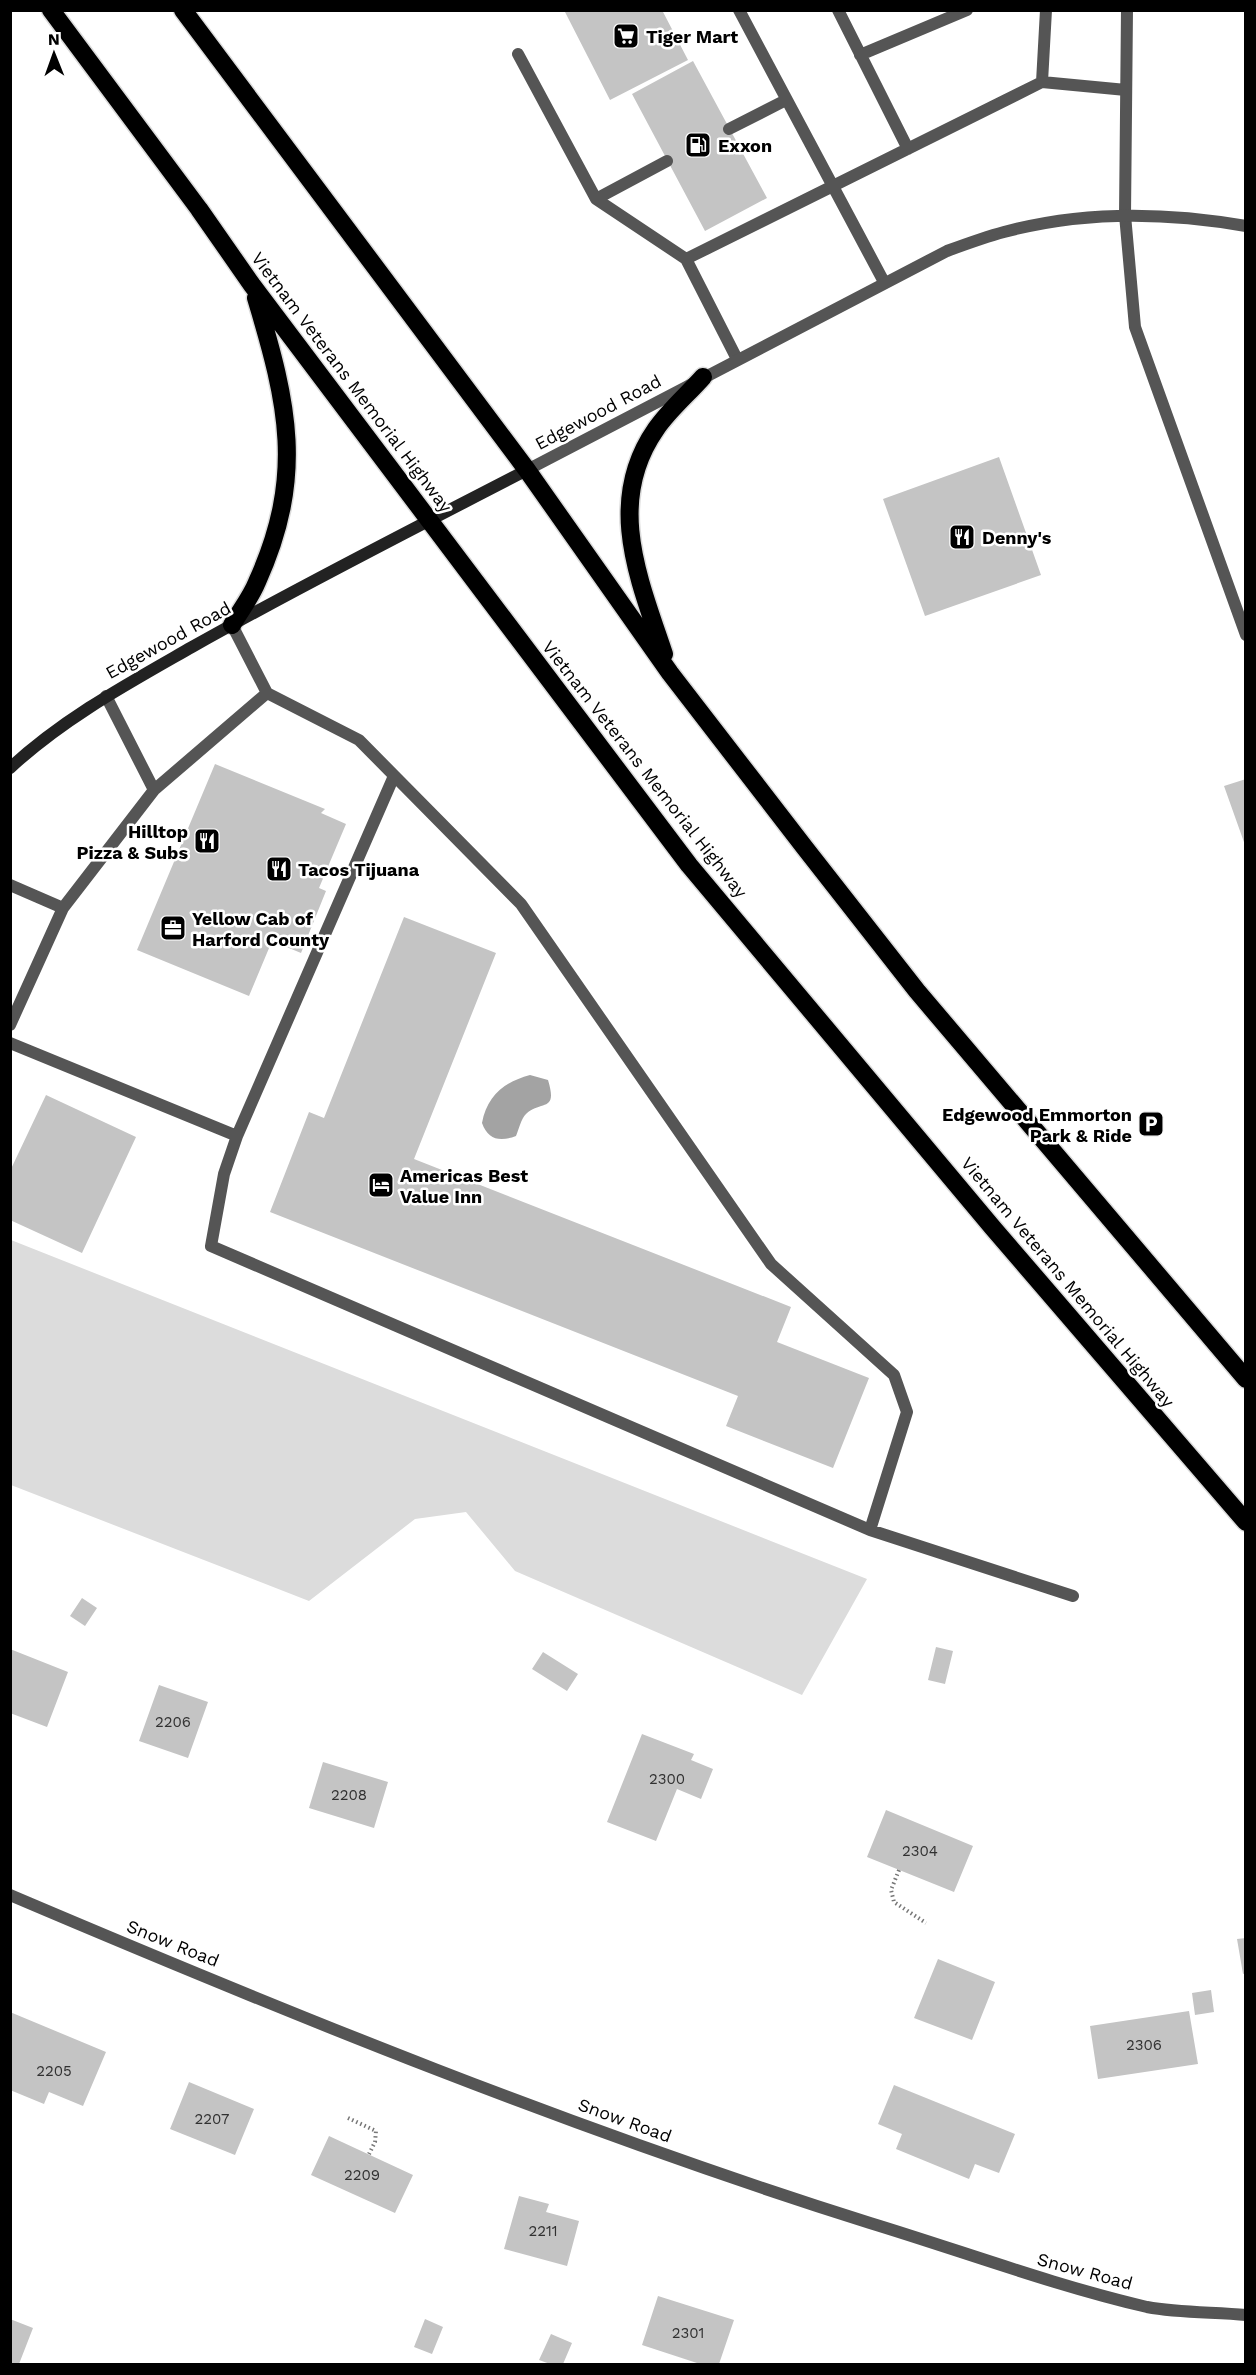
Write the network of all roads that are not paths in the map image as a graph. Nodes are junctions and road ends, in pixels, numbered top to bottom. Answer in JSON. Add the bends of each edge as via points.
{"nodes":[{"id":1,"x":51,"y":10,"type":"edge"},
{"id":2,"x":183,"y":10,"type":"edge"},
{"id":3,"x":739,"y":10,"type":"edge"},
{"id":4,"x":838,"y":10,"type":"edge"},
{"id":5,"x":967,"y":10,"type":"edge"},
{"id":6,"x":1046,"y":10,"type":"edge"},
{"id":7,"x":1127,"y":10,"type":"edge"},
{"id":8,"x":518,"y":54,"type":"dead end"},
{"id":9,"x":860,"y":55,"type":"junction"},
{"id":10,"x":1042,"y":82,"type":"junction"},
{"id":11,"x":1126,"y":90,"type":"junction"},
{"id":12,"x":786,"y":100,"type":"junction"},
{"id":13,"x":729,"y":129,"type":"dead end"},
{"id":14,"x":908,"y":149,"type":"junction"},
{"id":15,"x":667,"y":161,"type":"dead end"},
{"id":16,"x":832,"y":186,"type":"junction"},
{"id":17,"x":596,"y":198,"type":"junction"},
{"id":18,"x":1125,"y":215,"type":"junction"},
{"id":19,"x":1245,"y":226,"type":"edge"},
{"id":20,"x":686,"y":259,"type":"junction"},
{"id":21,"x":884,"y":282,"type":"junction"},
{"id":22,"x":252,"y":285,"type":"junction"},
{"id":23,"x":737,"y":359,"type":"junction"},
{"id":24,"x":703,"y":377,"type":"junction"},
{"id":25,"x":527,"y":470,"type":"junction"},
{"id":26,"x":429,"y":521,"type":"junction"},
{"id":27,"x":232,"y":625,"type":"junction"},
{"id":28,"x":1245,"y":635,"type":"edge"},
{"id":29,"x":670,"y":673,"type":"junction"},
{"id":30,"x":267,"y":693,"type":"junction"},
{"id":31,"x":106,"y":696,"type":"junction"},
{"id":32,"x":10,"y":768,"type":"edge"},
{"id":33,"x":394,"y":776,"type":"junction"},
{"id":34,"x":154,"y":790,"type":"junction"},
{"id":35,"x":10,"y":885,"type":"edge"},
{"id":36,"x":63,"y":908,"type":"junction"},
{"id":37,"x":10,"y":1024,"type":"edge"},
{"id":38,"x":10,"y":1043,"type":"edge"},
{"id":39,"x":237,"y":1136,"type":"junction"},
{"id":40,"x":1245,"y":1379,"type":"edge"},
{"id":41,"x":1245,"y":1522,"type":"edge"},
{"id":42,"x":870,"y":1530,"type":"junction"},
{"id":43,"x":1073,"y":1596,"type":"dead end"},
{"id":44,"x":10,"y":1895,"type":"edge"},
{"id":45,"x":1245,"y":2315,"type":"edge"}],
"edges":[{"from":1,"to":22,"type":"highway","name":"Vietnam Veterans Memorial Highway"},
{"from":2,"to":25,"type":"highway"},
{"from":3,"to":12,"type":"street"},
{"from":4,"to":9,"type":"street"},
{"from":5,"to":9,"type":"street"},
{"from":6,"to":10,"type":"street"},
{"from":7,"to":11,"type":"street"},
{"from":8,"to":17,"type":"street"},
{"from":9,"to":14,"type":"street"},
{"from":10,"to":11,"type":"street"},
{"from":10,"to":14,"type":"street"},
{"from":11,"to":18,"type":"street"},
{"from":12,"to":13,"type":"street"},
{"from":12,"to":16,"type":"street"},
{"from":14,"to":16,"type":"street"},
{"from":15,"to":17,"type":"street"},
{"from":16,"to":20,"type":"street"},
{"from":16,"to":21,"type":"street"},
{"from":17,"to":20,"type":"street"},
{"from":18,"to":19,"type":"street","name":"Edgewood Road","via":[[1181,217]]},
{"from":18,"to":21,"type":"street","name":"Edgewood Road","via":[[1005,232],[947,251]]},
{"from":18,"to":28,"type":"street","via":[[1135,327]]},
{"from":20,"to":23,"type":"street"},
{"from":21,"to":23,"type":"street","name":"Edgewood Road"},
{"from":22,"to":26,"type":"highway","name":"Vietnam Veterans Memorial Highway"},
{"from":22,"to":27,"type":"highway","via":[[277,370],[287,423],[288,467],[284,507],[272,546]]},
{"from":23,"to":24,"type":"street","name":"Edgewood Road"},
{"from":24,"to":25,"type":"street","name":"Edgewood Road"},
{"from":24,"to":29,"type":"highway","via":[[656,429],[639,462],[631,490],[628,522],[635,568]]},
{"from":25,"to":26,"type":"street","name":"Edgewood Road"},
{"from":25,"to":29,"type":"highway"},
{"from":26,"to":27,"type":"street","name":"Edgewood Road"},
{"from":26,"to":41,"type":"highway","name":"Vietnam Veterans Memorial Highway","via":[[689,865]]},
{"from":27,"to":30,"type":"street"},
{"from":27,"to":31,"type":"street","name":"Edgewood Road"},
{"from":29,"to":40,"type":"highway","via":[[917,992]]},
{"from":30,"to":33,"type":"street","via":[[359,740]]},
{"from":30,"to":34,"type":"street"},
{"from":31,"to":32,"type":"street","name":"Edgewood Road"},
{"from":31,"to":34,"type":"street"},
{"from":33,"to":39,"type":"street"},
{"from":33,"to":42,"type":"street","via":[[521,904],[771,1264],[894,1375],[907,1412]]},
{"from":34,"to":36,"type":"street"},
{"from":35,"to":36,"type":"street"},
{"from":36,"to":37,"type":"street"},
{"from":38,"to":39,"type":"street"},
{"from":39,"to":42,"type":"street","via":[[224,1174],[211,1246]]},
{"from":42,"to":43,"type":"street"},
{"from":44,"to":45,"type":"street","name":"Snow Road","via":[[478,2085],[742,2182],[1070,2286],[1151,2307]]}]}
